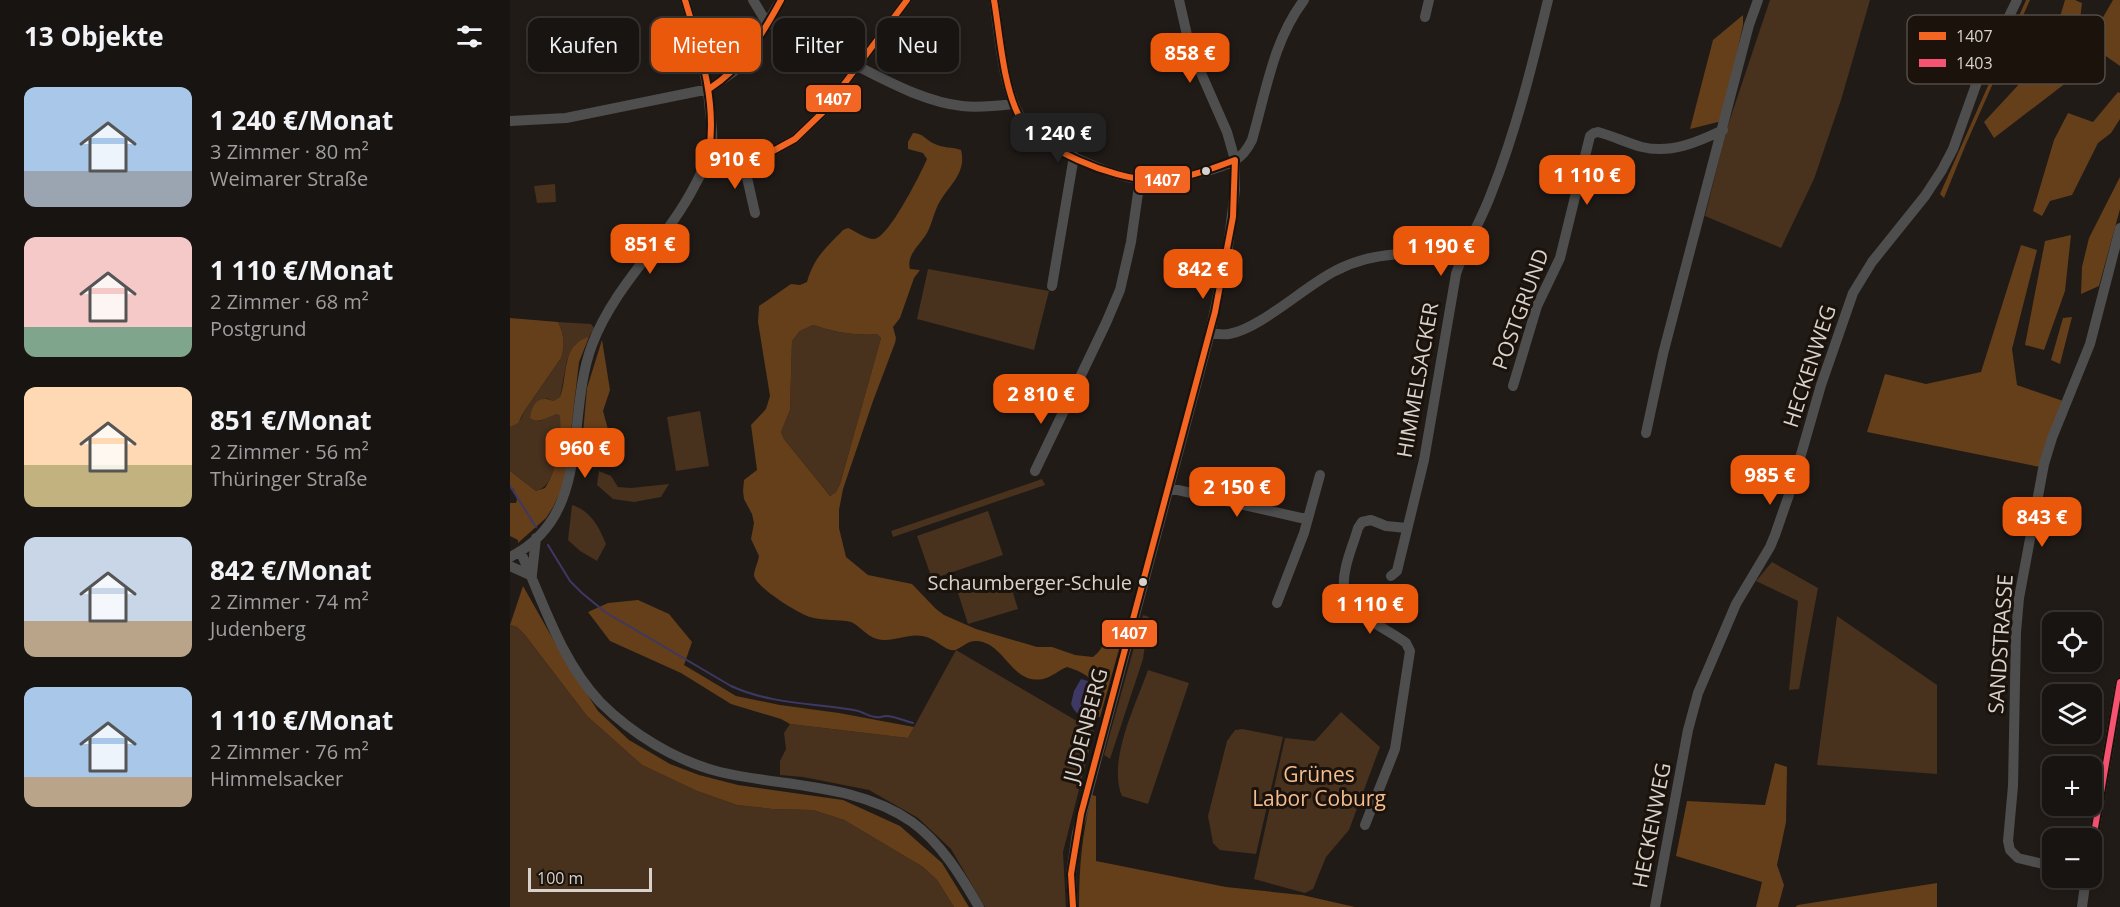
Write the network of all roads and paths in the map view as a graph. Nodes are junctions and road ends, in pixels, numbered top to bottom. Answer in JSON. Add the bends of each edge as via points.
{"nodes":[{"id":1,"x":685,"y":0,"type":"edge"},
{"id":2,"x":753,"y":0,"type":"edge"},
{"id":3,"x":781,"y":0,"type":"edge"},
{"id":4,"x":907,"y":0,"type":"edge"},
{"id":5,"x":994,"y":0,"type":"edge"},
{"id":6,"x":1179,"y":0,"type":"edge"},
{"id":7,"x":1304,"y":0,"type":"edge"},
{"id":8,"x":1429,"y":0,"type":"edge"},
{"id":9,"x":1548,"y":0,"type":"edge"},
{"id":10,"x":1758,"y":0,"type":"edge"},
{"id":11,"x":2017,"y":0,"type":"edge"},
{"id":12,"x":2010,"y":15,"type":"edge"},
{"id":13,"x":1425,"y":17,"type":"dead end"},
{"id":14,"x":768,"y":25,"type":"junction"},
{"id":15,"x":865,"y":55,"type":"edge"},
{"id":16,"x":865,"y":70,"type":"edge"},
{"id":17,"x":853,"y":72,"type":"edge"},
{"id":18,"x":1976,"y":84,"type":"edge"},
{"id":19,"x":708,"y":89,"type":"junction"},
{"id":20,"x":1013,"y":104,"type":"junction"},
{"id":21,"x":510,"y":121,"type":"edge"},
{"id":22,"x":1723,"y":130,"type":"junction"},
{"id":23,"x":710,"y":153,"type":"junction"},
{"id":24,"x":1074,"y":156,"type":"junction"},
{"id":25,"x":743,"y":160,"type":"junction"},
{"id":26,"x":1235,"y":160,"type":"junction"},
{"id":27,"x":1140,"y":179,"type":"junction"},
{"id":28,"x":755,"y":213,"type":"dead end"},
{"id":29,"x":2120,"y":228,"type":"edge"},
{"id":30,"x":1460,"y":260,"type":"junction"},
{"id":31,"x":1052,"y":286,"type":"dead end"},
{"id":32,"x":1210,"y":333,"type":"junction"},
{"id":33,"x":1513,"y":386,"type":"dead end"},
{"id":34,"x":1646,"y":433,"type":"dead end"},
{"id":35,"x":1035,"y":471,"type":"dead end"},
{"id":36,"x":1320,"y":475,"type":"dead end"},
{"id":37,"x":1169,"y":488,"type":"junction"},
{"id":38,"x":1308,"y":518,"type":"junction"},
{"id":39,"x":1407,"y":528,"type":"junction"},
{"id":40,"x":536,"y":538,"type":"junction"},
{"id":41,"x":515,"y":554,"type":"edge"},
{"id":42,"x":510,"y":566,"type":"edge"},
{"id":43,"x":532,"y":576,"type":"junction"},
{"id":44,"x":1391,"y":576,"type":"dead end"},
{"id":45,"x":1277,"y":603,"type":"dead end"},
{"id":46,"x":2120,"y":682,"type":"edge"},
{"id":47,"x":1365,"y":825,"type":"dead end"},
{"id":48,"x":2095,"y":828,"type":"edge"},
{"id":49,"x":2042,"y":864,"type":"edge"},
{"id":50,"x":2085,"y":888,"type":"edge"},
{"id":51,"x":979,"y":907,"type":"edge"},
{"id":52,"x":1073,"y":907,"type":"edge"},
{"id":53,"x":1655,"y":907,"type":"edge"},
{"id":54,"x":2082,"y":907,"type":"edge"}],
"edges":[{"from":1,"to":19,"type":"street"},
{"from":2,"to":14,"type":"street"},
{"from":3,"to":14,"type":"street"},
{"from":4,"to":15,"type":"street"},
{"from":5,"to":20,"type":"street"},
{"from":6,"to":26,"type":"street","name":"JUDENBERG","via":[[1190,48],[1221,116]]},
{"from":7,"to":26,"type":"street","via":[[1288,23],[1275,54],[1252,140]]},
{"from":8,"to":13,"type":"street"},
{"from":9,"to":30,"type":"street","name":"HIMMELSACKER","via":[[1524,100],[1491,196]]},
{"from":10,"to":22,"type":"street"},
{"from":11,"to":12,"type":"street","name":"HECKENWEG"},
{"from":14,"to":19,"type":"street","via":[[733,72]]},
{"from":16,"to":20,"type":"street","via":[[934,100],[959,106]]},
{"from":17,"to":25,"type":"street","via":[[824,111],[795,139]]},
{"from":18,"to":53,"type":"street","name":"HECKENWEG","via":[[1942,170],[1853,293],[1775,535],[1736,604],[1698,693]]},
{"from":19,"to":21,"type":"street","via":[[550,120]]},
{"from":19,"to":23,"type":"street"},
{"from":20,"to":24,"type":"street","via":[[1030,130]]},
{"from":22,"to":33,"type":"street","name":"POSTGRUND","via":[[1696,143],[1672,148],[1644,147],[1598,132],[1590,136],[1559,262],[1537,306]]},
{"from":22,"to":34,"type":"street"},
{"from":23,"to":25,"type":"street"},
{"from":23,"to":40,"type":"street","via":[[670,228],[621,290],[601,325],[582,379],[569,481],[556,513]]},
{"from":24,"to":27,"type":"street","via":[[1106,171]]},
{"from":24,"to":31,"type":"street"},
{"from":25,"to":28,"type":"street"},
{"from":26,"to":27,"type":"street","via":[[1177,177]]},
{"from":26,"to":32,"type":"street","name":"JUDENBERG","via":[[1236,190],[1228,247]]},
{"from":27,"to":35,"type":"street","via":[[1130,250],[1117,297]]},
{"from":29,"to":49,"type":"street","name":"SANDSTRASSE","via":[[2090,344],[2044,464],[2019,598],[2008,841],[2012,854],[2018,858]]},
{"from":30,"to":32,"type":"street","via":[[1406,254],[1362,260],[1332,272],[1238,332]]},
{"from":30,"to":39,"type":"street","name":"HIMMELSACKER","via":[[1424,460]]},
{"from":32,"to":37,"type":"street","name":"JUDENBERG"},
{"from":36,"to":38,"type":"street"},
{"from":37,"to":38,"type":"street"},
{"from":37,"to":52,"type":"street","name":"JUDENBERG","via":[[1082,814],[1071,874]]},
{"from":38,"to":45,"type":"street"},
{"from":39,"to":44,"type":"street","name":"HIMMELSACKER","via":[[1397,571]]},
{"from":39,"to":47,"type":"street","via":[[1364,520],[1358,528],[1345,574],[1344,592],[1354,608],[1406,643],[1410,651],[1395,748]]},
{"from":40,"to":41,"type":"street"},
{"from":40,"to":43,"type":"street"},
{"from":41,"to":43,"type":"street"},
{"from":42,"to":43,"type":"street"},
{"from":43,"to":51,"type":"street","via":[[552,628],[573,666],[602,704],[630,728],[706,768],[845,793],[884,806],[912,822],[935,843]]},
{"from":46,"to":48,"type":"street"},
{"from":50,"to":54,"type":"street"}]}
